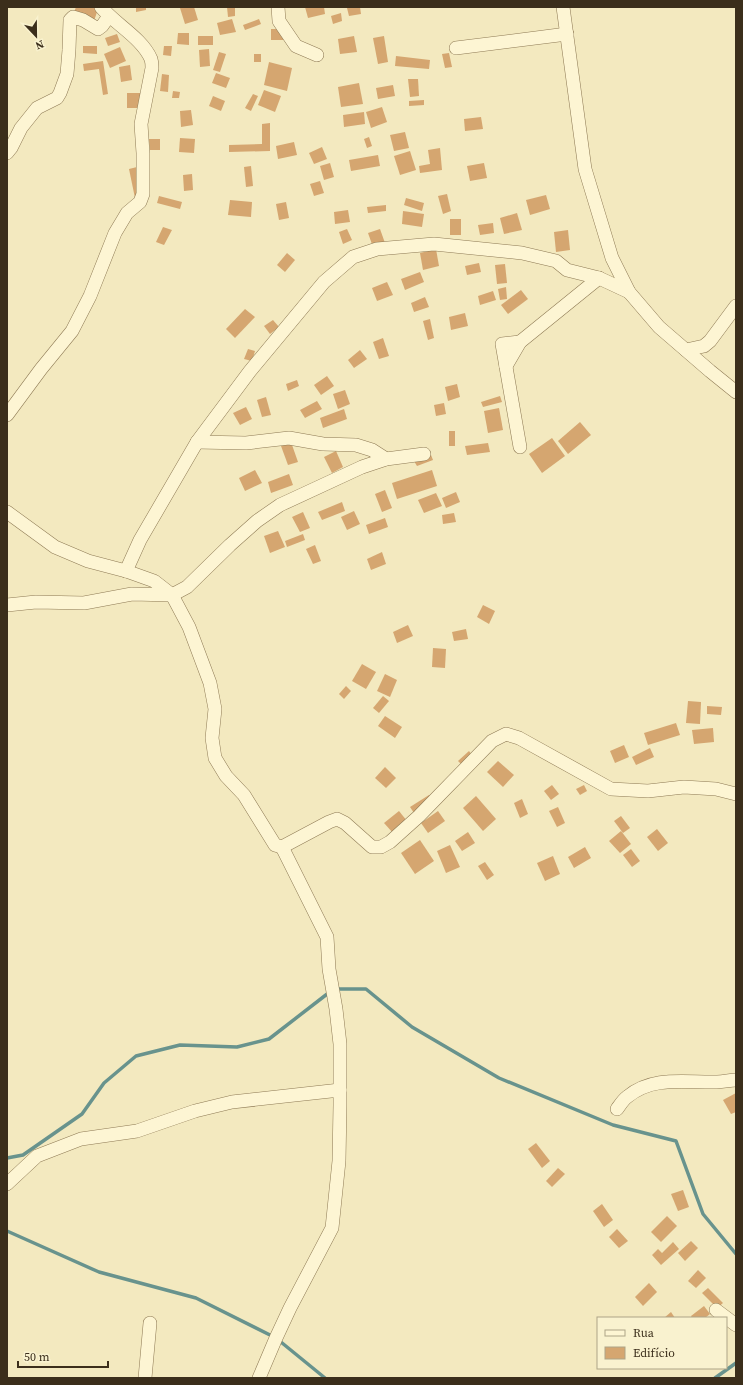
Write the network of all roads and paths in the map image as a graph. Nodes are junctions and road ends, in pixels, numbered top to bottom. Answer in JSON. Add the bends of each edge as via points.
{"nodes":[{"id":1,"x":278,"y":7,"type":"edge"},
{"id":2,"x":563,"y":7,"type":"edge"},
{"id":3,"x":105,"y":12,"type":"edge"},
{"id":4,"x":567,"y":34,"type":"junction"},
{"id":5,"x":456,"y":48,"type":"dead end"},
{"id":6,"x":317,"y":55,"type":"dead end"},
{"id":7,"x":7,"y":153,"type":"edge"},
{"id":8,"x":599,"y":278,"type":"junction"},
{"id":9,"x":629,"y":292,"type":"junction"},
{"id":10,"x":736,"y":306,"type":"edge"},
{"id":11,"x":686,"y":350,"type":"junction"},
{"id":12,"x":736,"y":392,"type":"edge"},
{"id":13,"x":7,"y":415,"type":"edge"},
{"id":14,"x":197,"y":442,"type":"junction"},
{"id":15,"x":520,"y":447,"type":"dead end"},
{"id":16,"x":424,"y":454,"type":"dead end"},
{"id":17,"x":386,"y":459,"type":"junction"},
{"id":18,"x":7,"y":512,"type":"edge"},
{"id":19,"x":126,"y":571,"type":"junction"},
{"id":20,"x":172,"y":595,"type":"junction"},
{"id":21,"x":7,"y":605,"type":"edge"},
{"id":22,"x":736,"y":794,"type":"edge"},
{"id":23,"x":282,"y":848,"type":"junction"},
{"id":24,"x":736,"y":1080,"type":"edge"},
{"id":25,"x":340,"y":1090,"type":"junction"},
{"id":26,"x":617,"y":1109,"type":"dead end"},
{"id":27,"x":7,"y":1184,"type":"edge"},
{"id":28,"x":716,"y":1310,"type":"dead end"},
{"id":29,"x":725,"y":1317,"type":"edge"},
{"id":30,"x":727,"y":1318,"type":"edge"},
{"id":31,"x":150,"y":1323,"type":"dead end"},
{"id":32,"x":736,"y":1325,"type":"edge"},
{"id":33,"x":145,"y":1378,"type":"edge"},
{"id":34,"x":259,"y":1378,"type":"edge"}],
"edges":[{"from":1,"to":6,"type":"street","via":[[279,21],[296,46]]},
{"from":2,"to":4,"type":"street"},
{"from":3,"to":7,"type":"street","via":[[102,26],[98,30],[83,20],[72,17],[67,74],[60,93],[57,98],[37,108],[21,128]]},
{"from":3,"to":13,"type":"street","via":[[145,49],[152,60],[141,124],[143,194],[140,202],[127,213],[115,233],[90,296],[72,331]]},
{"from":4,"to":5,"type":"street"},
{"from":4,"to":9,"type":"street","via":[[585,168],[612,258]]},
{"from":8,"to":9,"type":"street"},
{"from":8,"to":14,"type":"street","via":[[567,270],[556,261],[522,253],[434,244],[377,249],[353,257],[324,282],[250,371]]},
{"from":8,"to":15,"type":"street","via":[[520,342],[502,344]]},
{"from":9,"to":11,"type":"street","via":[[659,327]]},
{"from":10,"to":11,"type":"street","via":[[710,342]]},
{"from":11,"to":12,"type":"street"},
{"from":14,"to":17,"type":"street","via":[[246,443],[289,438],[322,444],[356,445],[372,450]]},
{"from":14,"to":19,"type":"street","via":[[140,540]]},
{"from":16,"to":17,"type":"street"},
{"from":17,"to":20,"type":"street","via":[[362,467],[280,505],[257,521],[187,587]]},
{"from":18,"to":19,"type":"street","via":[[55,547],[88,561]]},
{"from":19,"to":20,"type":"street","via":[[154,581]]},
{"from":20,"to":21,"type":"street","via":[[132,594],[84,603],[36,602]]},
{"from":20,"to":23,"type":"street","via":[[189,627],[210,683],[215,709],[212,738],[215,758],[226,776],[244,795],[275,845]]},
{"from":22,"to":23,"type":"street","via":[[684,786],[648,791],[611,789],[519,738],[506,734],[492,741],[390,842],[380,847],[372,847],[337,818]]},
{"from":23,"to":25,"type":"street","via":[[327,937],[340,1044]]},
{"from":24,"to":26,"type":"street","via":[[667,1081],[644,1087],[627,1097]]},
{"from":25,"to":27,"type":"street","via":[[232,1102],[195,1111],[136,1131],[82,1139],[37,1156]]},
{"from":25,"to":34,"type":"street","via":[[338,1161],[332,1228],[290,1308]]},
{"from":28,"to":29,"type":"street"},
{"from":30,"to":32,"type":"street"},
{"from":31,"to":33,"type":"street"}]}
